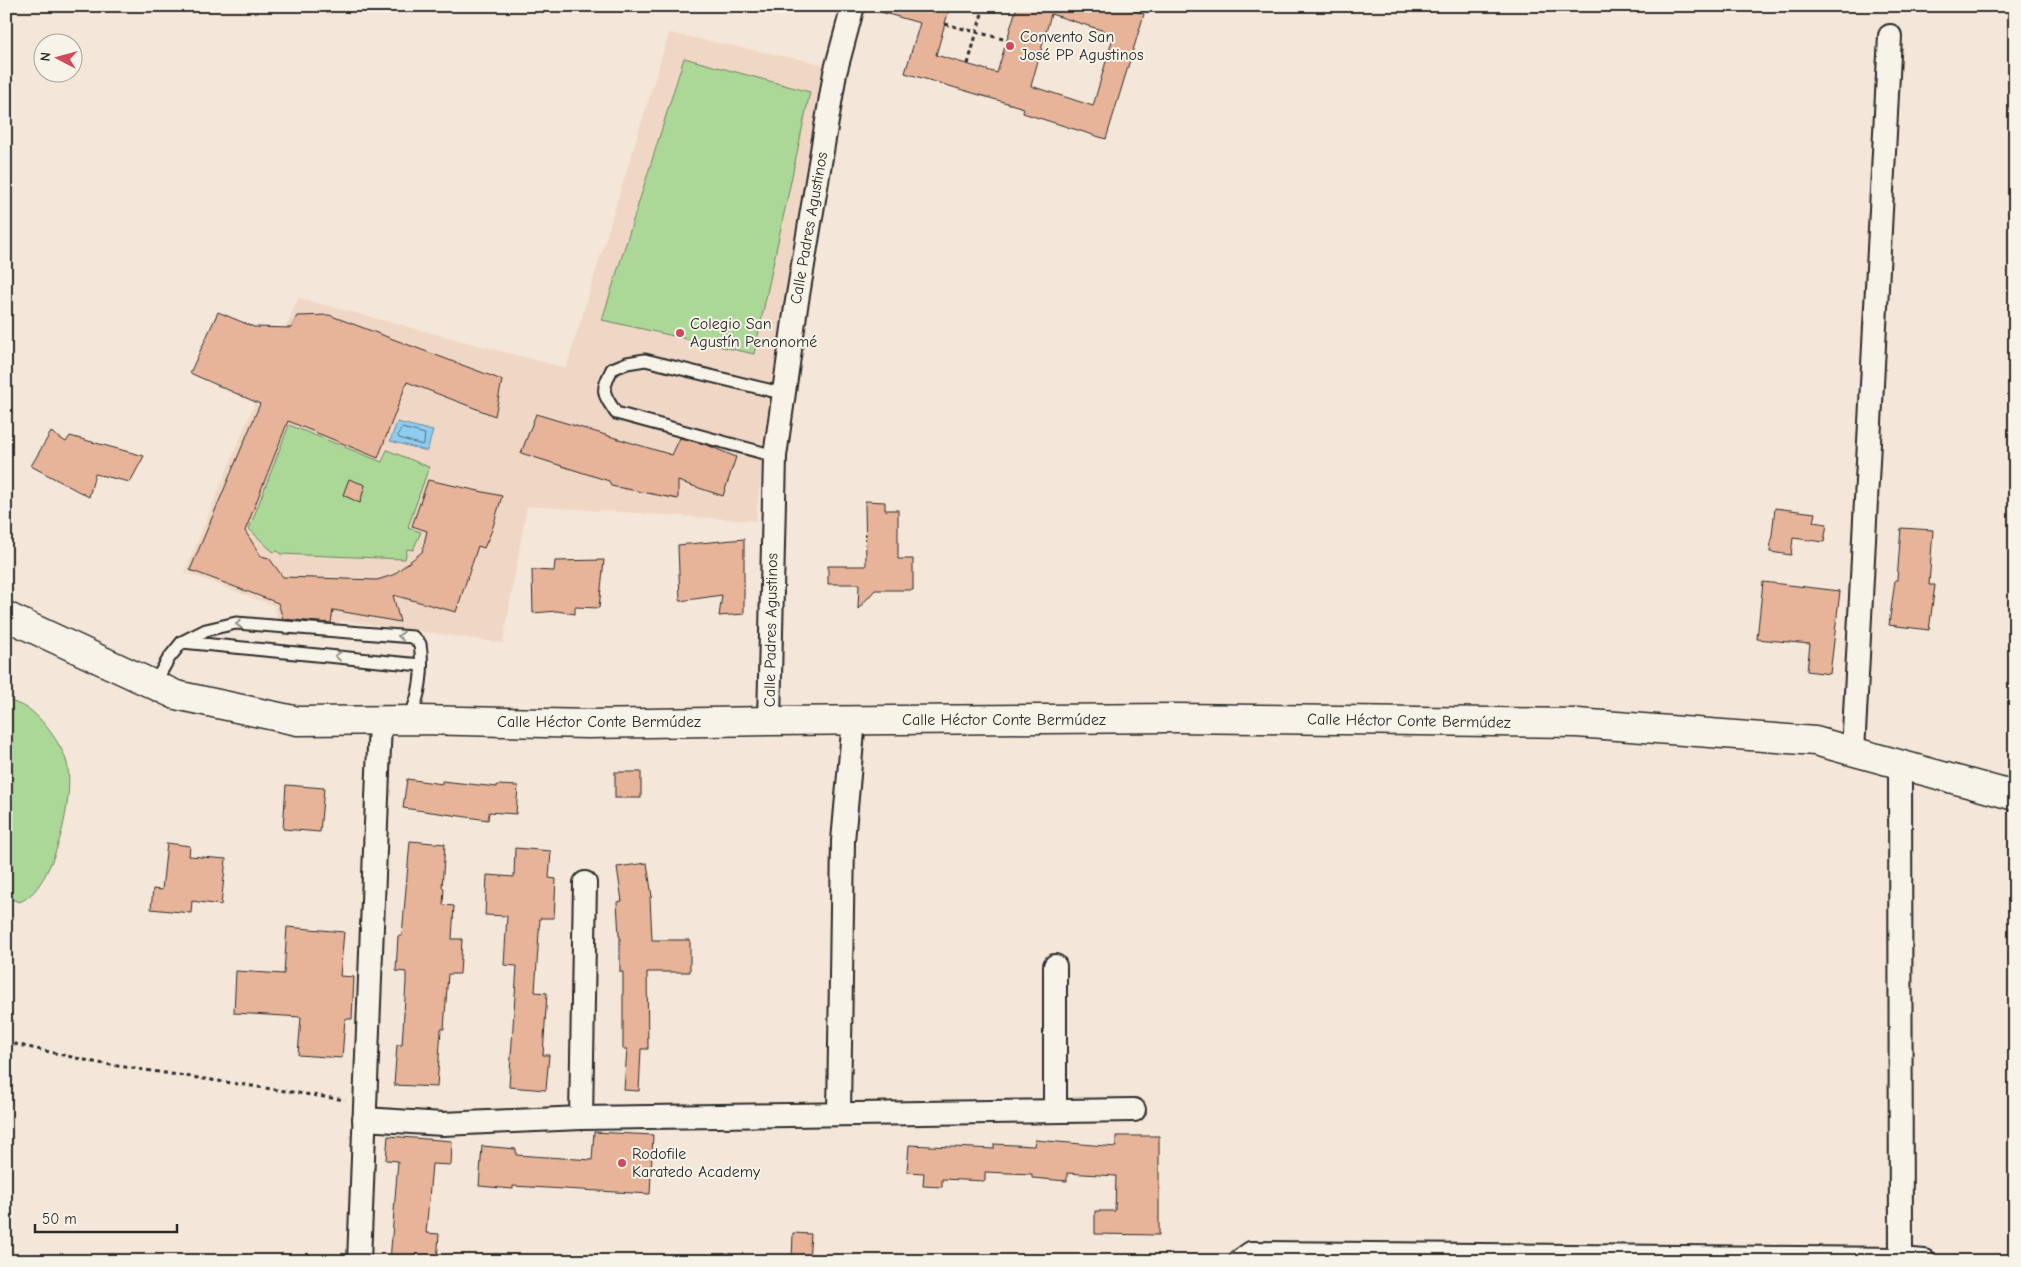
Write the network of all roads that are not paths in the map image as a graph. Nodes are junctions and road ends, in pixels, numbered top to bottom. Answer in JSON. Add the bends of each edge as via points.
{"nodes":[{"id":1,"x":854,"y":6,"type":"edge"},
{"id":2,"x":1890,"y":36,"type":"dead end"},
{"id":3,"x":785,"y":394,"type":"junction"},
{"id":4,"x":775,"y":456,"type":"junction"},
{"id":5,"x":6,"y":616,"type":"edge"},
{"id":6,"x":182,"y":642,"type":"junction"},
{"id":7,"x":421,"y":664,"type":"junction"},
{"id":8,"x":154,"y":685,"type":"junction"},
{"id":9,"x":408,"y":720,"type":"junction"},
{"id":10,"x":854,"y":720,"type":"junction"},
{"id":11,"x":380,"y":721,"type":"junction"},
{"id":12,"x":769,"y":721,"type":"junction"},
{"id":13,"x":1853,"y":752,"type":"junction"},
{"id":14,"x":1900,"y":765,"type":"junction"},
{"id":15,"x":2015,"y":796,"type":"edge"},
{"id":16,"x":585,"y":882,"type":"dead end"},
{"id":17,"x":1055,"y":966,"type":"dead end"},
{"id":18,"x":1134,"y":1110,"type":"dead end"},
{"id":19,"x":364,"y":1111,"type":"junction"},
{"id":20,"x":1054,"y":1111,"type":"junction"},
{"id":21,"x":838,"y":1113,"type":"junction"},
{"id":22,"x":580,"y":1118,"type":"junction"},
{"id":23,"x":1901,"y":1260,"type":"edge"},
{"id":24,"x":359,"y":1261,"type":"edge"},
{"id":25,"x":1240,"y":1261,"type":"edge"},
{"id":26,"x":1924,"y":1261,"type":"edge"}],
"edges":[{"from":1,"to":3,"type":"street","name":"Calle Padres Agustinos","via":[[836,73],[796,307]]},
{"from":2,"to":13,"type":"street"},
{"from":3,"to":4,"type":"street","name":"Calle Padres Agustinos"},
{"from":3,"to":4,"type":"lane","via":[[645,360],[612,369],[604,387],[606,398],[616,412]]},
{"from":4,"to":12,"type":"street","name":"Calle Padres Agustinos"},
{"from":5,"to":8,"type":"street","name":"Calle Héctor Conte Bermúdez"},
{"from":7,"to":6,"type":"lane","one_way":true},
{"from":7,"to":6,"type":"lane","one_way":true,"via":[[420,644],[416,639],[360,632],[236,623],[206,630]]},
{"from":6,"to":8,"type":"lane"},
{"from":7,"to":9,"type":"lane","via":[[418,698]]},
{"from":8,"to":11,"type":"street","name":"Calle Héctor Conte Bermúdez","via":[[176,695],[298,721]]},
{"from":9,"to":11,"type":"street","name":"Calle Héctor Conte Bermúdez"},
{"from":9,"to":12,"type":"street","name":"Calle Héctor Conte Bermúdez","via":[[588,724]]},
{"from":10,"to":12,"type":"street","name":"Calle Héctor Conte Bermúdez"},
{"from":10,"to":13,"type":"street","name":"Calle Héctor Conte Bermúdez","via":[[1176,718],[1578,723],[1815,741]]},
{"from":10,"to":21,"type":"street","via":[[843,841]]},
{"from":11,"to":19,"type":"street"},
{"from":13,"to":14,"type":"street","name":"Calle Héctor Conte Bermúdez"},
{"from":14,"to":15,"type":"street","name":"Calle Héctor Conte Bermúdez"},
{"from":14,"to":23,"type":"street"},
{"from":16,"to":22,"type":"street"},
{"from":17,"to":20,"type":"street"},
{"from":18,"to":20,"type":"street"},
{"from":19,"to":22,"type":"street","via":[[443,1124]]},
{"from":19,"to":24,"type":"street"},
{"from":20,"to":21,"type":"street"},
{"from":21,"to":22,"type":"street"},
{"from":23,"to":25,"type":"street","via":[[1251,1253]]},
{"from":23,"to":26,"type":"street"}]}
